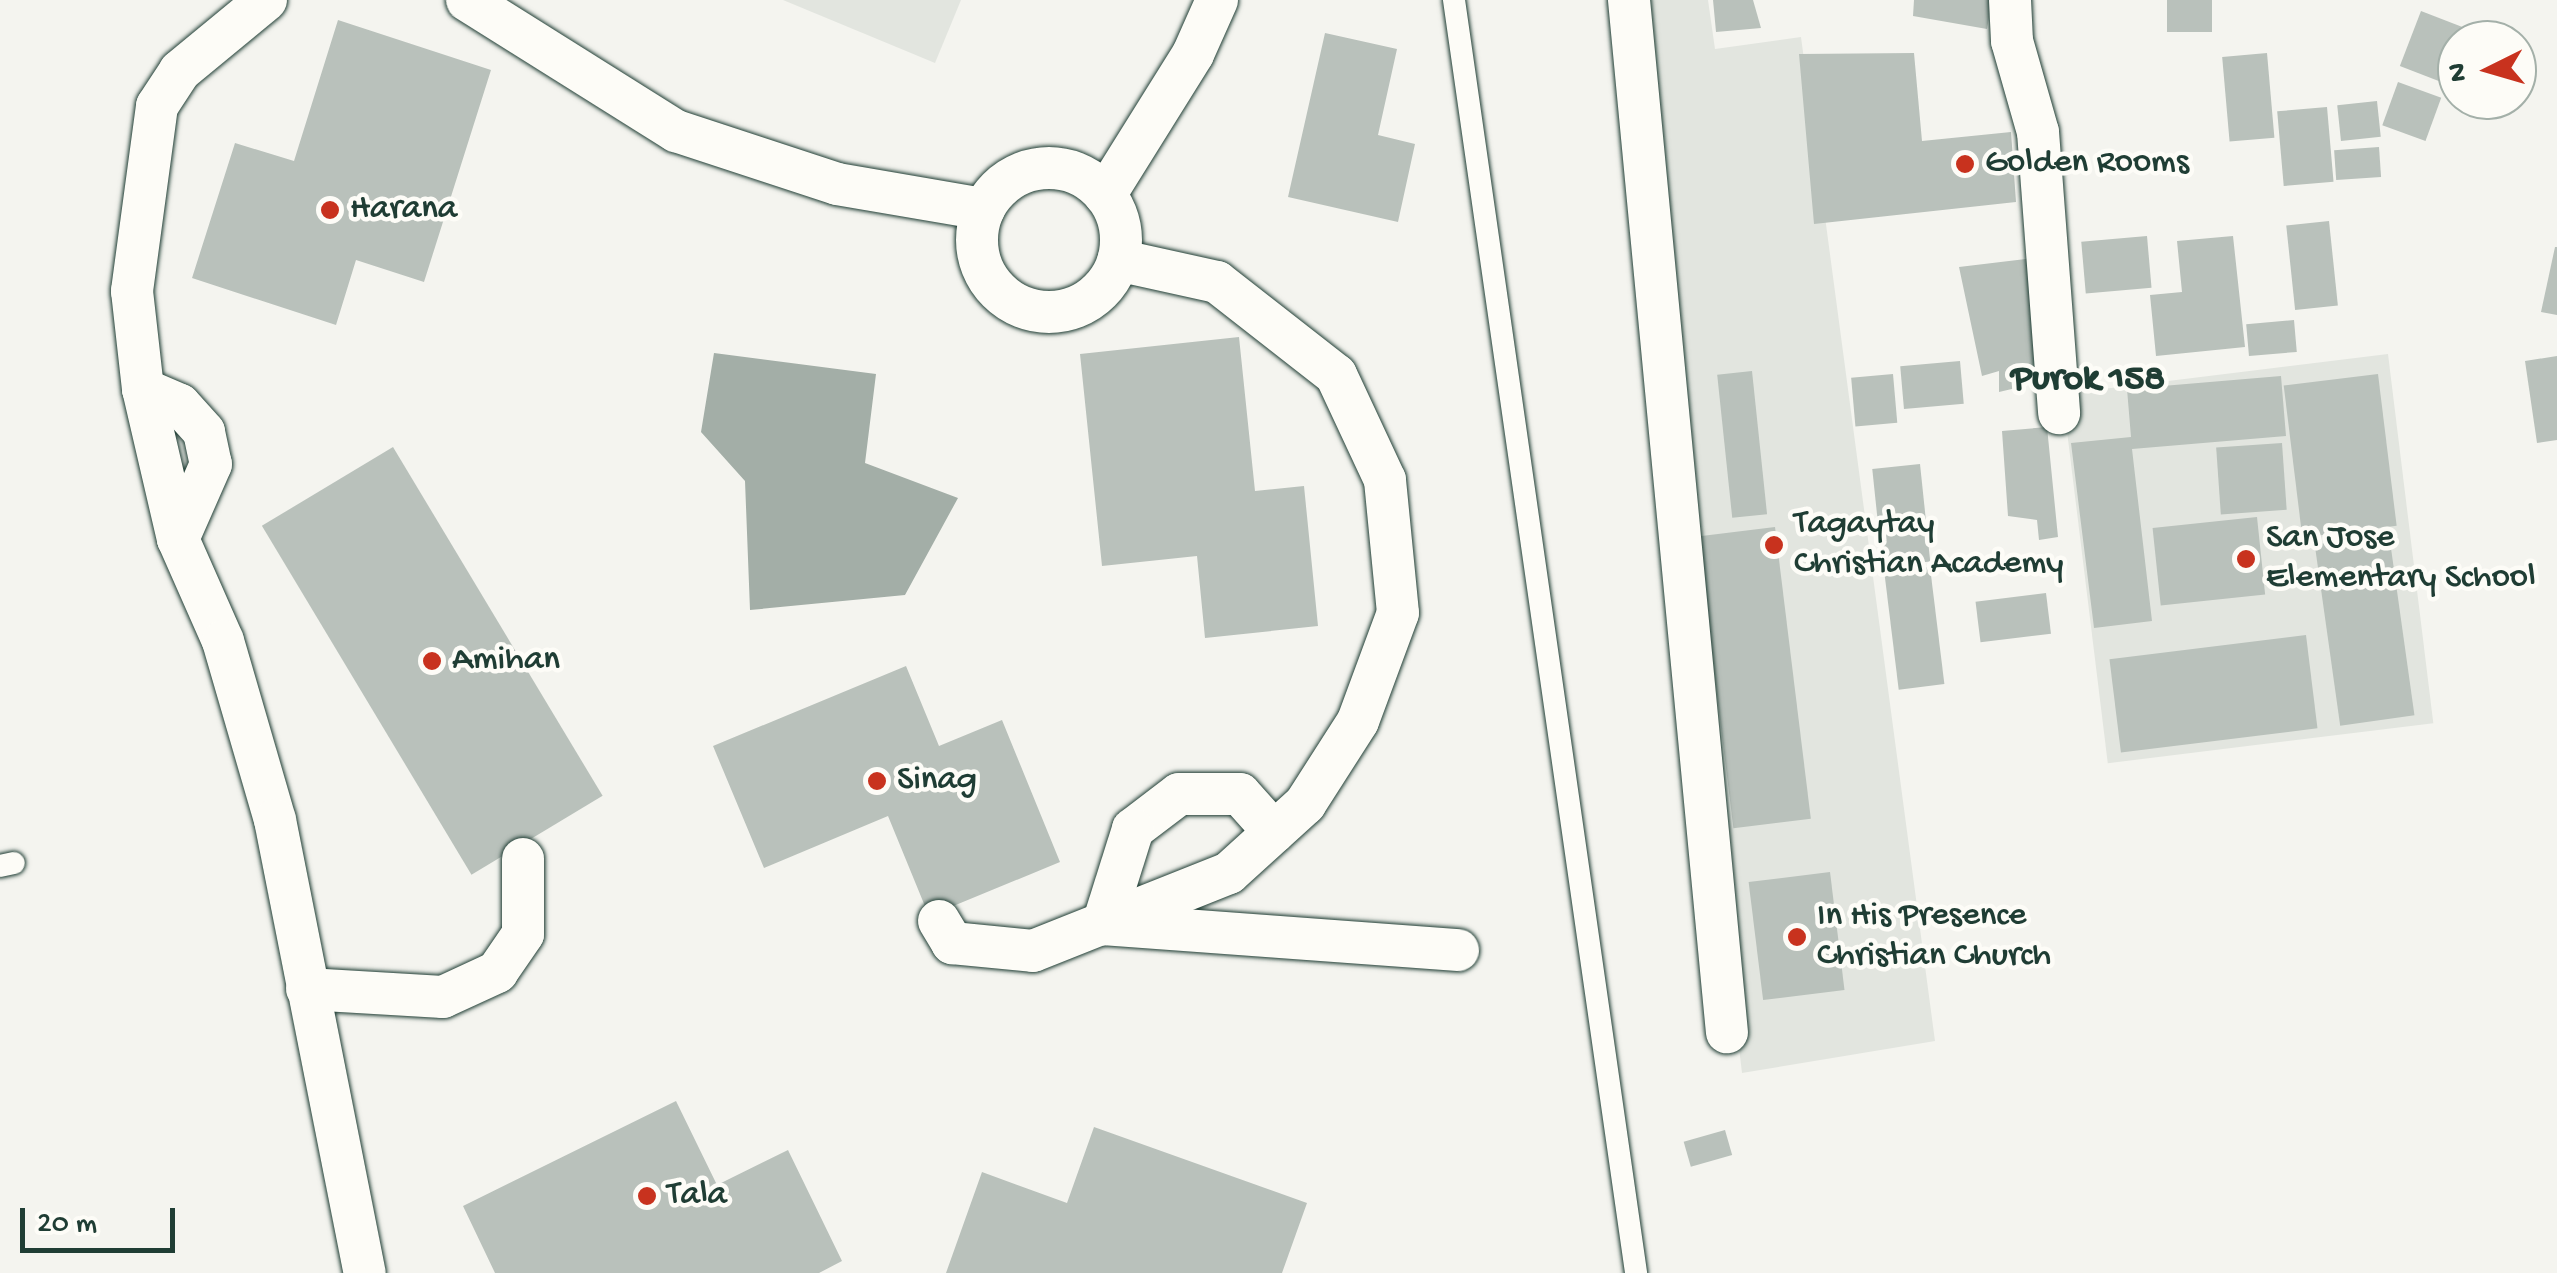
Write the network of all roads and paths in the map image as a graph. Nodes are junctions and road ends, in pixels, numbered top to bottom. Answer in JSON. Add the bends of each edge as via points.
{"nodes":[{"id":1,"x":266,"y":0,"type":"edge"},
{"id":2,"x":466,"y":0,"type":"edge"},
{"id":3,"x":1218,"y":0,"type":"edge"},
{"id":4,"x":1454,"y":0,"type":"edge"},
{"id":5,"x":1629,"y":0,"type":"edge"},
{"id":6,"x":2010,"y":0,"type":"edge"},
{"id":7,"x":1106,"y":195,"type":"junction"},
{"id":8,"x":984,"y":209,"type":"junction"},
{"id":9,"x":1118,"y":260,"type":"junction"},
{"id":10,"x":2059,"y":414,"type":"dead end"},
{"id":11,"x":1274,"y":832,"type":"junction"},
{"id":12,"x":524,"y":859,"type":"dead end"},
{"id":13,"x":939,"y":921,"type":"dead end"},
{"id":14,"x":1103,"y":924,"type":"junction"},
{"id":15,"x":1458,"y":950,"type":"dead end"},
{"id":16,"x":308,"y":989,"type":"junction"},
{"id":17,"x":1728,"y":1032,"type":"dead end"},
{"id":18,"x":366,"y":1273,"type":"edge"},
{"id":19,"x":1636,"y":1273,"type":"edge"}],
"edges":[{"from":1,"to":16,"type":"street","via":[[180,71],[157,106],[132,291],[143,388],[178,539],[223,641],[270,802]]},
{"from":2,"to":8,"type":"street","via":[[676,131],[836,184]]},
{"from":3,"to":7,"type":"street","via":[[1193,54]]},
{"from":4,"to":19,"type":"lane"},
{"from":5,"to":17,"type":"street"},
{"from":6,"to":10,"type":"street","via":[[2012,41],[2038,132]]},
{"from":7,"to":8,"type":"street","via":[[1088,178],[1040,168],[997,189]]},
{"from":7,"to":9,"type":"street","via":[[1121,238]]},
{"from":8,"to":9,"type":"street","via":[[979,256],[988,278],[1024,307],[1047,312],[1081,304],[1108,282]]},
{"from":9,"to":11,"type":"street","via":[[1217,282],[1336,375],[1386,480],[1398,613],[1358,721],[1305,804]]},
{"from":11,"to":14,"type":"street","via":[[1228,873]]},
{"from":11,"to":14,"type":"street","via":[[1240,794],[1180,794],[1132,829]]},
{"from":12,"to":16,"type":"street","via":[[523,934],[497,972],[442,997]]},
{"from":13,"to":14,"type":"street","via":[[952,943],[1033,951]]},
{"from":14,"to":15,"type":"street"},
{"from":16,"to":18,"type":"street"}]}
